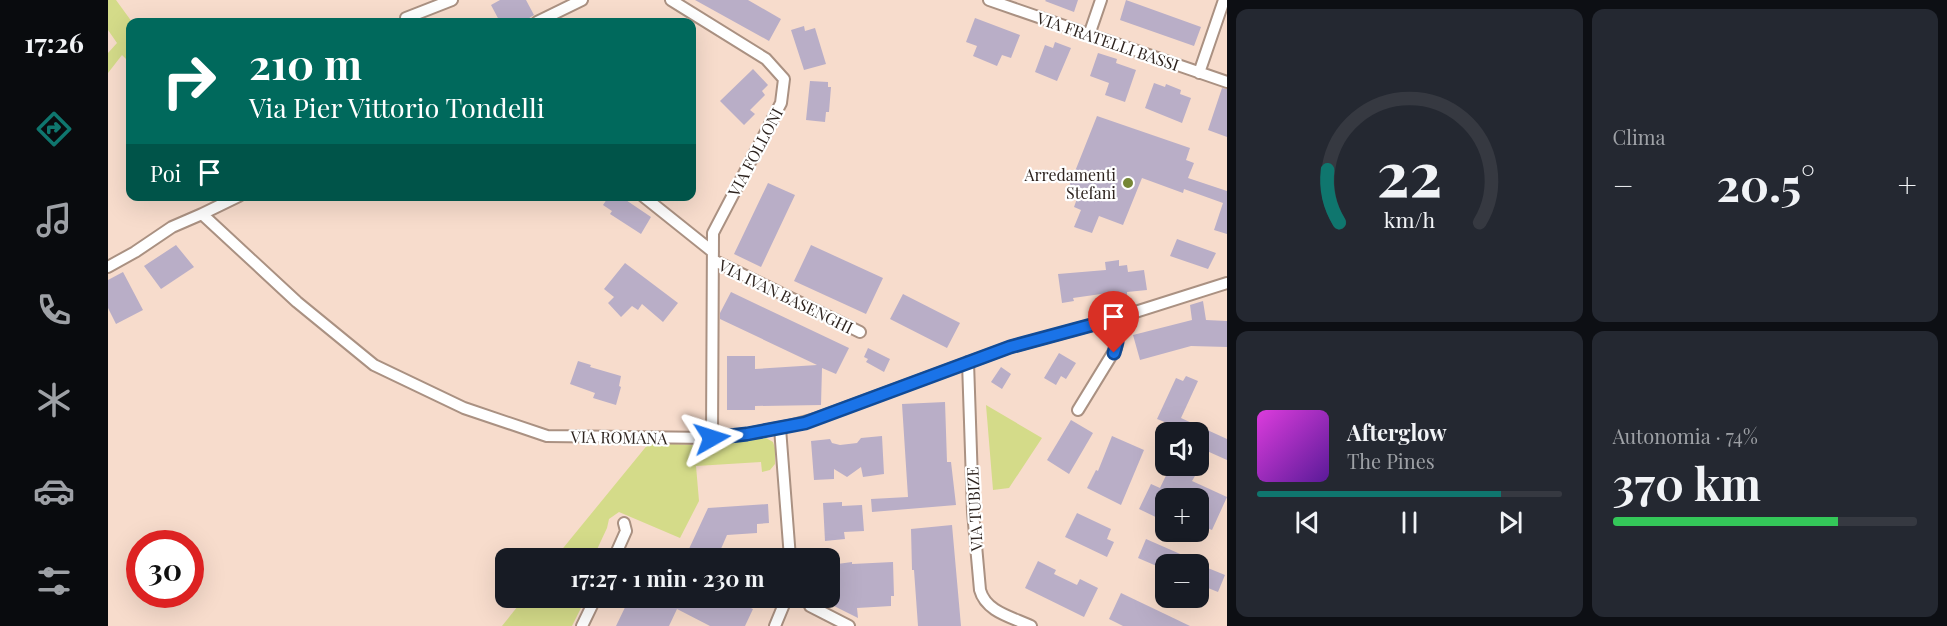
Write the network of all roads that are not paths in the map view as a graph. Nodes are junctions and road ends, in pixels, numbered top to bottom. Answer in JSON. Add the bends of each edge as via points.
{"nodes":[{"id":1,"x":452,"y":0,"type":"edge"},
{"id":2,"x":582,"y":0,"type":"edge"},
{"id":3,"x":671,"y":0,"type":"edge"},
{"id":4,"x":989,"y":0,"type":"edge"},
{"id":5,"x":1101,"y":0,"type":"edge"},
{"id":6,"x":1224,"y":0,"type":"edge"},
{"id":7,"x":406,"y":18,"type":"edge"},
{"id":8,"x":545,"y":18,"type":"edge"},
{"id":9,"x":1089,"y":34,"type":"junction"},
{"id":10,"x":1199,"y":73,"type":"junction"},
{"id":11,"x":1227,"y":82,"type":"edge"},
{"id":12,"x":229,"y":201,"type":"edge"},
{"id":13,"x":650,"y":201,"type":"edge"},
{"id":14,"x":202,"y":214,"type":"junction"},
{"id":15,"x":713,"y":256,"type":"junction"},
{"id":16,"x":108,"y":267,"type":"edge"},
{"id":17,"x":1227,"y":283,"type":"edge"},
{"id":18,"x":1110,"y":320,"type":"junction"},
{"id":19,"x":860,"y":332,"type":"dead end"},
{"id":20,"x":968,"y":362,"type":"junction"},
{"id":21,"x":1078,"y":410,"type":"dead end"},
{"id":22,"x":780,"y":428,"type":"junction"},
{"id":23,"x":712,"y":438,"type":"junction"},
{"id":24,"x":624,"y":523,"type":"dead end"},
{"id":25,"x":618,"y":548,"type":"edge"},
{"id":26,"x":789,"y":548,"type":"edge"},
{"id":27,"x":591,"y":608,"type":"edge"},
{"id":28,"x":783,"y":608,"type":"edge"},
{"id":29,"x":814,"y":608,"type":"edge"},
{"id":30,"x":582,"y":626,"type":"edge"},
{"id":31,"x":775,"y":626,"type":"edge"},
{"id":32,"x":849,"y":626,"type":"edge"},
{"id":33,"x":1031,"y":626,"type":"edge"}],
"edges":[{"from":1,"to":7,"type":"street"},
{"from":2,"to":8,"type":"street"},
{"from":3,"to":15,"type":"street","name":"VIA FOLLONI","via":[[766,59],[784,79],[781,103],[713,233]]},
{"from":4,"to":9,"type":"street","name":"VIA FRATELLI BASSI"},
{"from":5,"to":9,"type":"street"},
{"from":6,"to":10,"type":"street"},
{"from":9,"to":10,"type":"street","name":"VIA FRATELLI BASSI"},
{"from":10,"to":11,"type":"street","name":"VIA FRATELLI BASSI"},
{"from":12,"to":14,"type":"street"},
{"from":13,"to":15,"type":"street"},
{"from":14,"to":16,"type":"street","via":[[172,227]]},
{"from":14,"to":23,"type":"street","name":"VIA ROMANA","via":[[297,302],[374,365],[465,408],[547,436]]},
{"from":15,"to":19,"type":"street","name":"VIA IVAN BASENGHI"},
{"from":15,"to":23,"type":"street","name":"VIA FOLLONI"},
{"from":17,"to":18,"type":"street","name":"VIA ROMANA"},
{"from":18,"to":20,"type":"street","name":"VIA ROMANA"},
{"from":18,"to":21,"type":"street","via":[[1116,348]]},
{"from":20,"to":22,"type":"street","name":"VIA ROMANA","via":[[815,419]]},
{"from":20,"to":33,"type":"street","name":"VIA TUBIZE","via":[[980,590],[990,607]]},
{"from":22,"to":23,"type":"street","name":"VIA ROMANA"},
{"from":22,"to":26,"type":"street"},
{"from":24,"to":25,"type":"street","via":[[626,531]]},
{"from":27,"to":30,"type":"street"},
{"from":28,"to":31,"type":"street"},
{"from":29,"to":32,"type":"street"}]}
